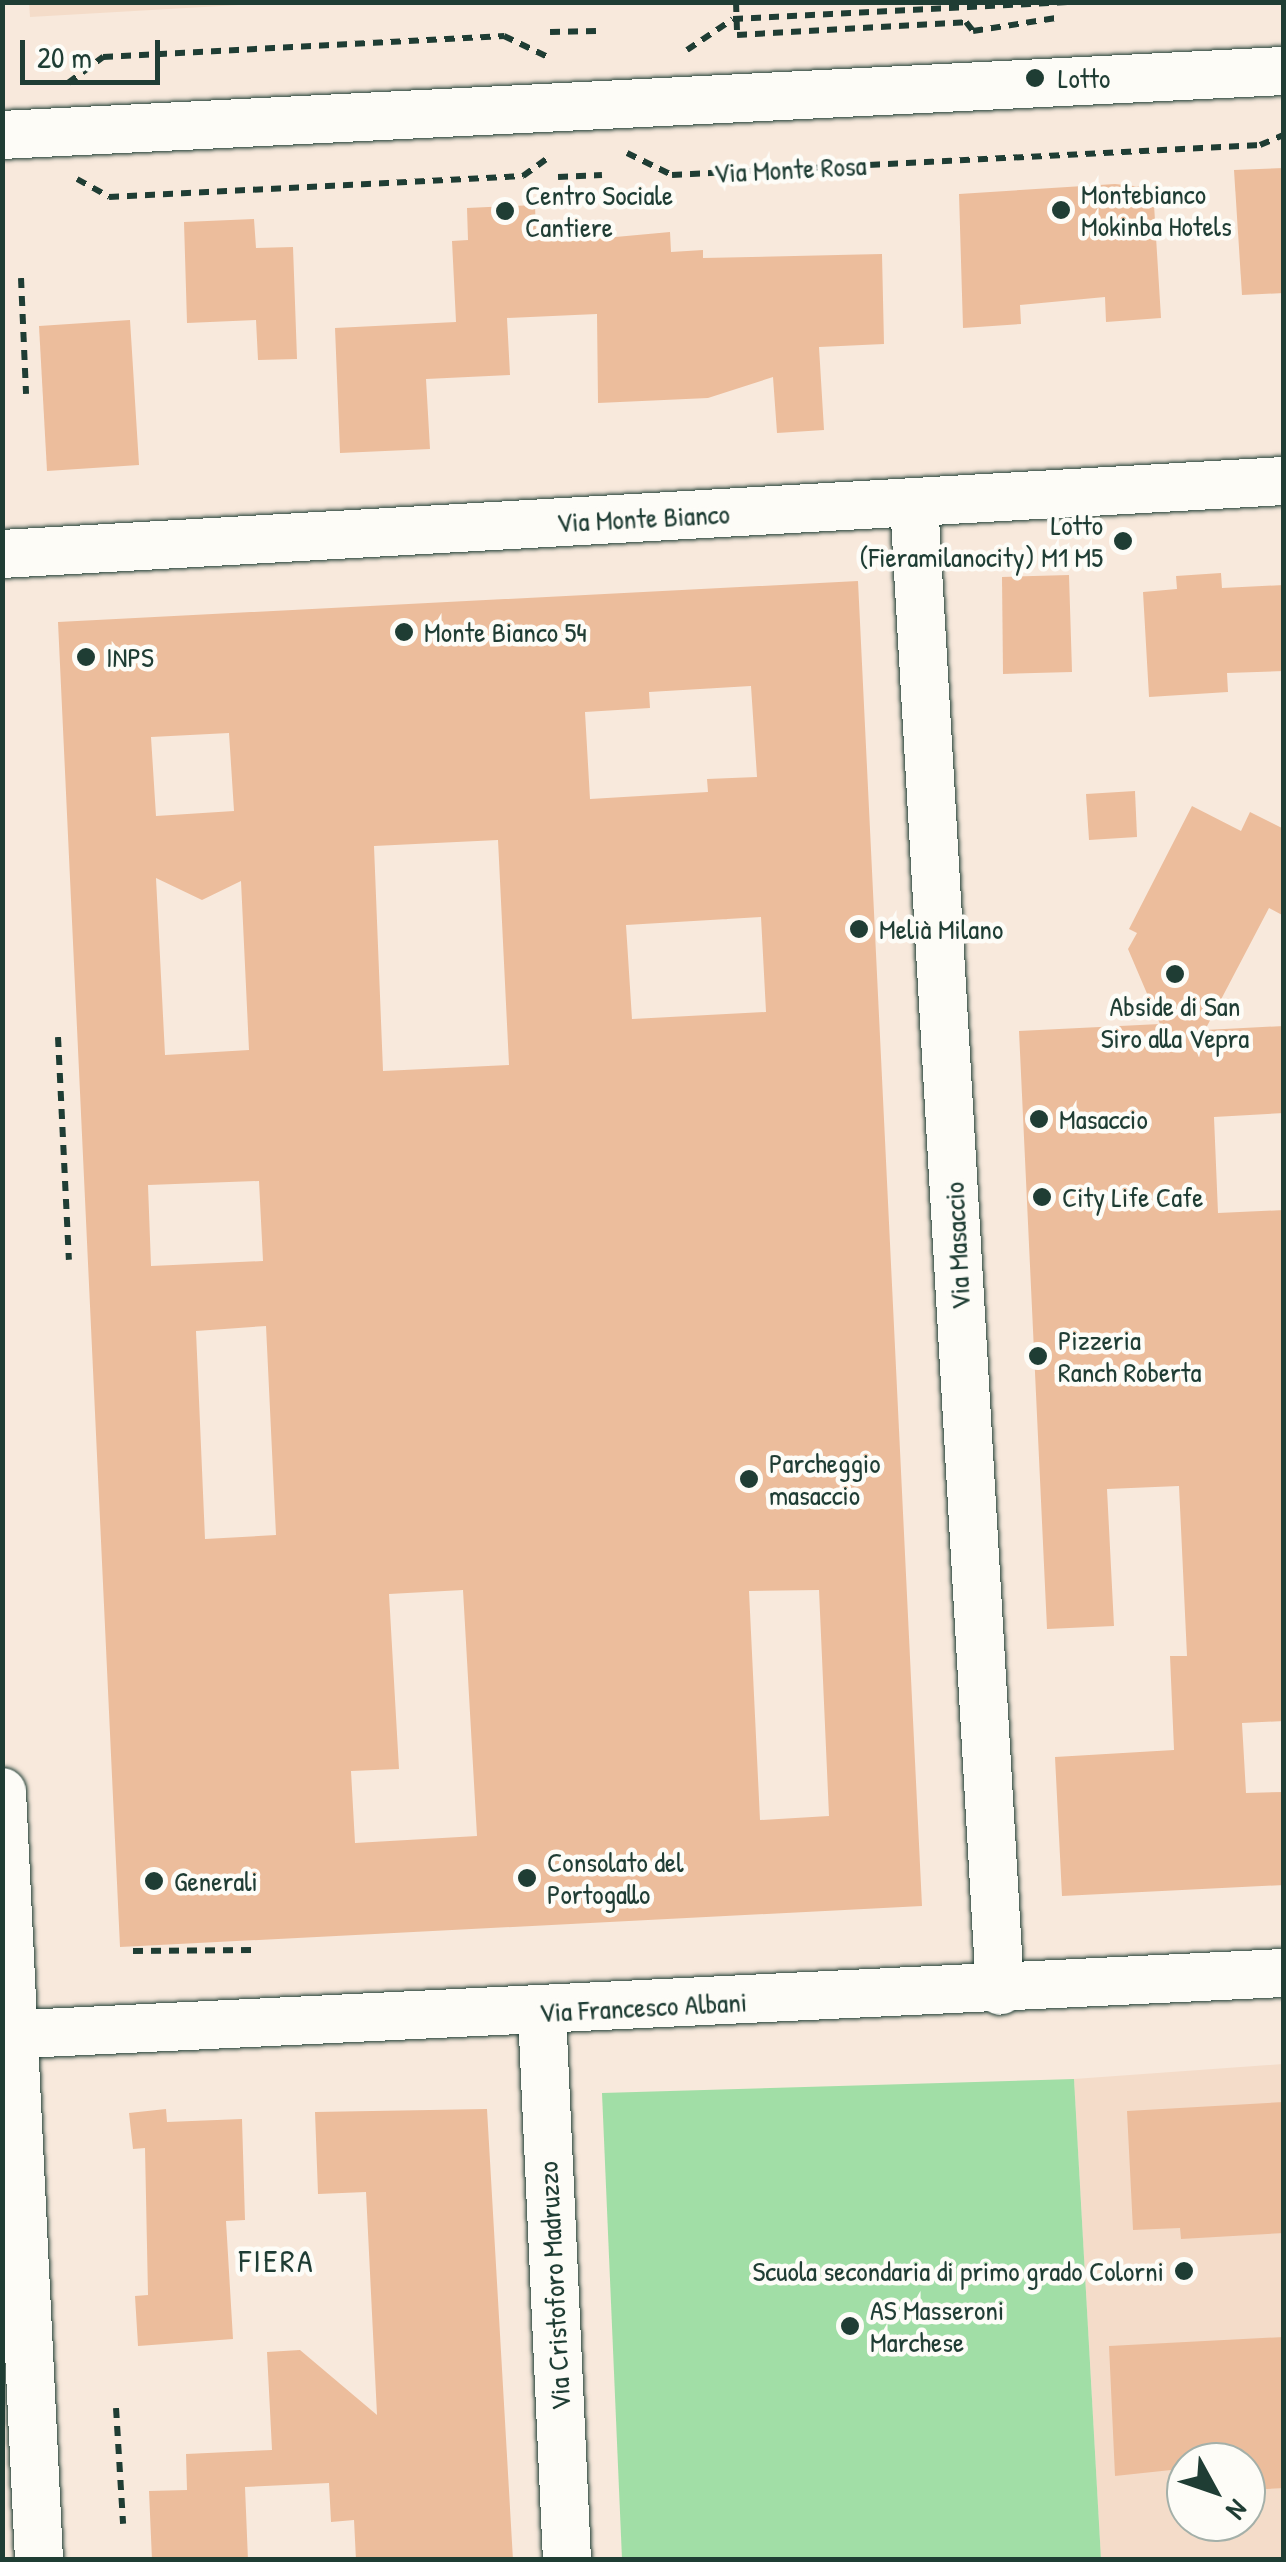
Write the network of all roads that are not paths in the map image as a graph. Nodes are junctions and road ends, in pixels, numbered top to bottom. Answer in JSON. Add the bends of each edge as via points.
{"nodes":[{"id":1,"x":1284,"y":71,"type":"edge"},
{"id":2,"x":2,"y":134,"type":"edge"},
{"id":3,"x":1284,"y":481,"type":"edge"},
{"id":4,"x":914,"y":502,"type":"junction"},
{"id":5,"x":2,"y":554,"type":"edge"},
{"id":6,"x":2,"y":1792,"type":"edge"},
{"id":7,"x":1284,"y":1973,"type":"edge"},
{"id":8,"x":1000,"y":1990,"type":"junction"},
{"id":9,"x":542,"y":2012,"type":"junction"},
{"id":10,"x":8,"y":2035,"type":"edge"},
{"id":11,"x":39,"y":2560,"type":"edge"},
{"id":12,"x":568,"y":2560,"type":"edge"}],
"edges":[{"from":1,"to":2,"type":"street"},
{"from":3,"to":4,"type":"street","name":"Via Monte Bianco"},
{"from":4,"to":5,"type":"street","name":"Via Monte Bianco"},
{"from":4,"to":8,"type":"street","name":"Via Masaccio"},
{"from":6,"to":10,"type":"street"},
{"from":7,"to":8,"type":"street","name":"Via Francesco Albani"},
{"from":8,"to":9,"type":"street","name":"Via Francesco Albani"},
{"from":9,"to":10,"type":"street","name":"Via Francesco Albani"},
{"from":9,"to":12,"type":"street","name":"Via Cristoforo Madruzzo"},
{"from":10,"to":11,"type":"street"}]}
